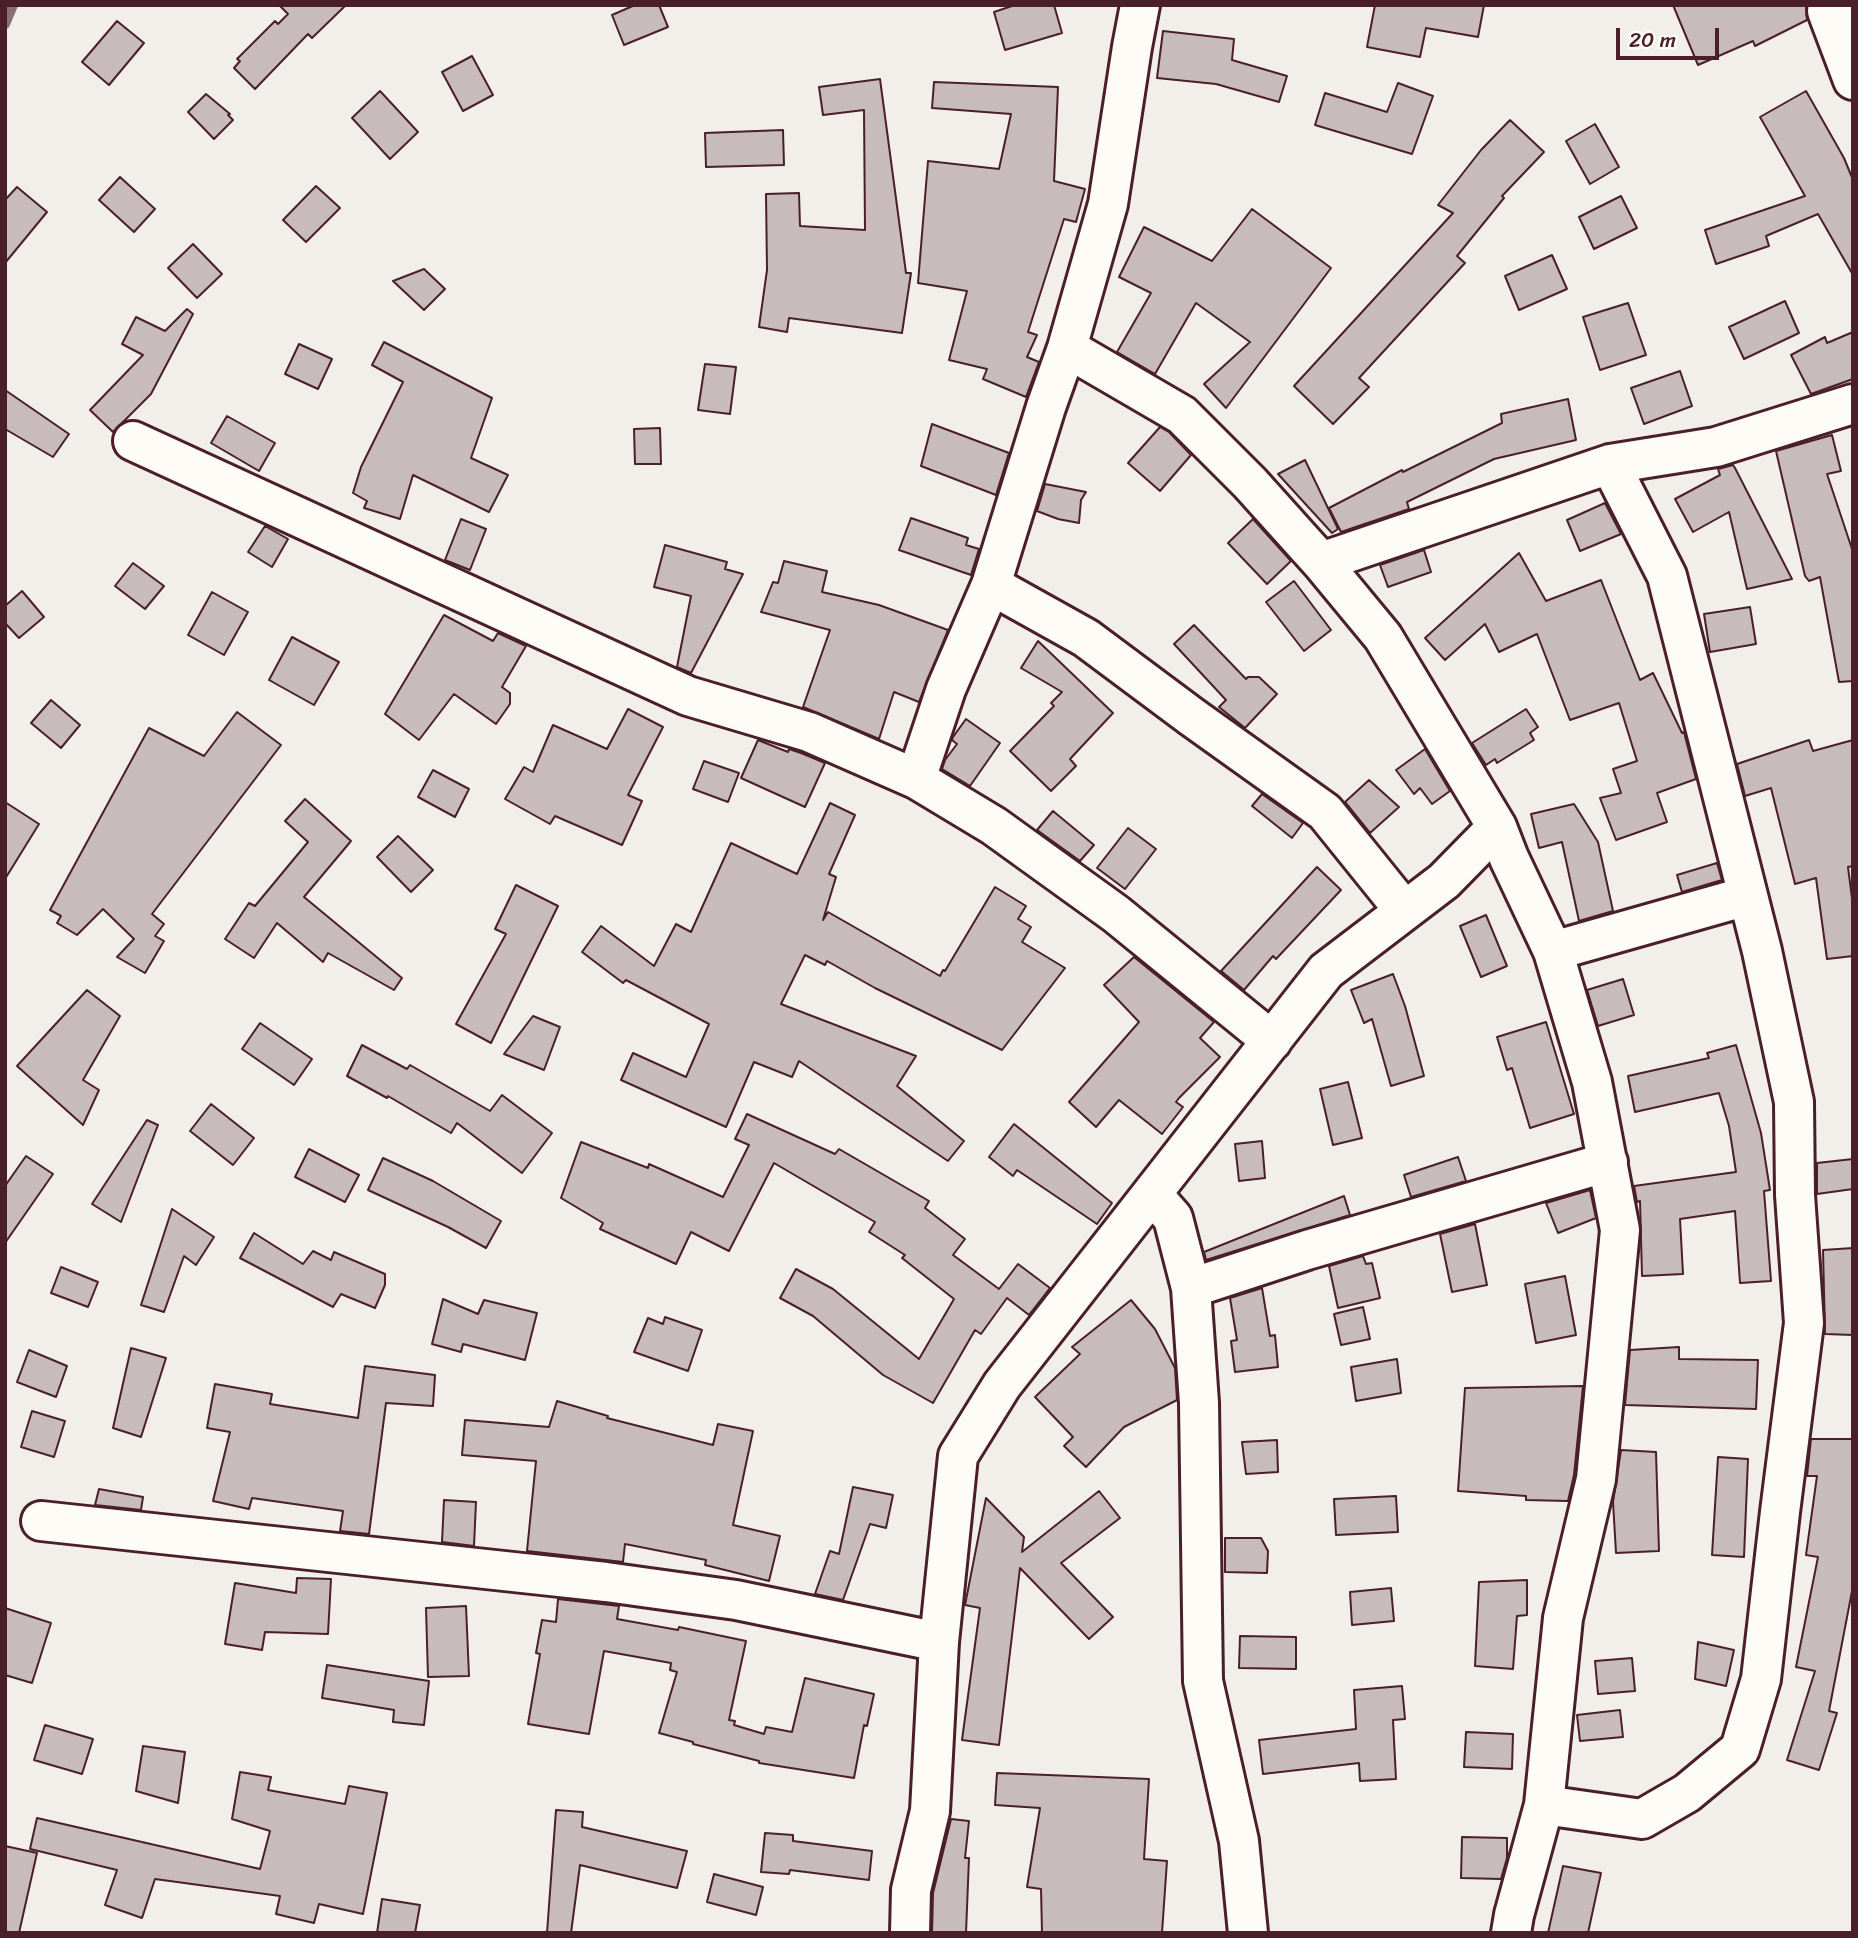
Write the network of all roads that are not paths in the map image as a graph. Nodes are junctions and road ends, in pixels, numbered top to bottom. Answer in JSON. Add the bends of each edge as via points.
{"nodes":[{"id":1,"x":1140,"y":5,"type":"edge"},
{"id":2,"x":1843,"y":5,"type":"edge"},
{"id":3,"x":1853,"y":80,"type":"edge"},
{"id":4,"x":1067,"y":348,"type":"junction"},
{"id":5,"x":1853,"y":404,"type":"edge"},
{"id":6,"x":133,"y":441,"type":"dead end"},
{"id":7,"x":1610,"y":464,"type":"junction"},
{"id":8,"x":1321,"y":562,"type":"junction"},
{"id":9,"x":991,"y":585,"type":"junction"},
{"id":10,"x":916,"y":779,"type":"junction"},
{"id":11,"x":1497,"y":827,"type":"junction"},
{"id":12,"x":1748,"y":896,"type":"junction"},
{"id":13,"x":1404,"y":910,"type":"junction"},
{"id":14,"x":1553,"y":951,"type":"junction"},
{"id":15,"x":1272,"y":1041,"type":"junction"},
{"id":16,"x":1608,"y":1162,"type":"junction"},
{"id":17,"x":1152,"y":1195,"type":"junction"},
{"id":18,"x":1191,"y":1288,"type":"junction"},
{"id":19,"x":41,"y":1521,"type":"dead end"},
{"id":20,"x":939,"y":1642,"type":"junction"},
{"id":21,"x":1544,"y":1805,"type":"junction"},
{"id":22,"x":910,"y":1933,"type":"edge"},
{"id":23,"x":1248,"y":1933,"type":"edge"},
{"id":24,"x":1511,"y":1933,"type":"edge"}],
"edges":[{"from":1,"to":4,"type":"street","via":[[1108,204]]},
{"from":2,"to":3,"type":"street","via":[[1827,11]]},
{"from":4,"to":8,"type":"street","via":[[1182,415]]},
{"from":4,"to":9,"type":"street"},
{"from":5,"to":7,"type":"street","via":[[1716,447]]},
{"from":6,"to":10,"type":"street","via":[[688,696],[809,732]]},
{"from":7,"to":8,"type":"street"},
{"from":7,"to":12,"type":"street","via":[[1667,576]]},
{"from":8,"to":11,"type":"street","via":[[1383,637]]},
{"from":9,"to":10,"type":"street","via":[[946,689]]},
{"from":9,"to":13,"type":"street","via":[[1086,638],[1325,812]]},
{"from":10,"to":15,"type":"street","via":[[994,826],[1116,914]]},
{"from":11,"to":13,"type":"street","via":[[1444,881]]},
{"from":11,"to":14,"type":"street"},
{"from":12,"to":14,"type":"street"},
{"from":12,"to":21,"type":"street","via":[[1794,1102],[1804,1322],[1761,1679],[1740,1749],[1687,1793],[1642,1819]]},
{"from":13,"to":15,"type":"street","via":[[1326,971]]},
{"from":14,"to":16,"type":"street","via":[[1591,1082]]},
{"from":15,"to":17,"type":"street"},
{"from":16,"to":18,"type":"street"},
{"from":16,"to":21,"type":"street","via":[[1620,1230],[1597,1479],[1563,1618]]},
{"from":17,"to":18,"type":"street","via":[[1173,1219]]},
{"from":17,"to":20,"type":"street","via":[[1002,1385],[958,1456]]},
{"from":18,"to":23,"type":"street","via":[[1199,1403],[1203,1681],[1239,1841]]},
{"from":19,"to":20,"type":"street","via":[[606,1582],[736,1600]]},
{"from":20,"to":22,"type":"street","via":[[930,1811],[911,1890]]},
{"from":21,"to":24,"type":"street"}]}
